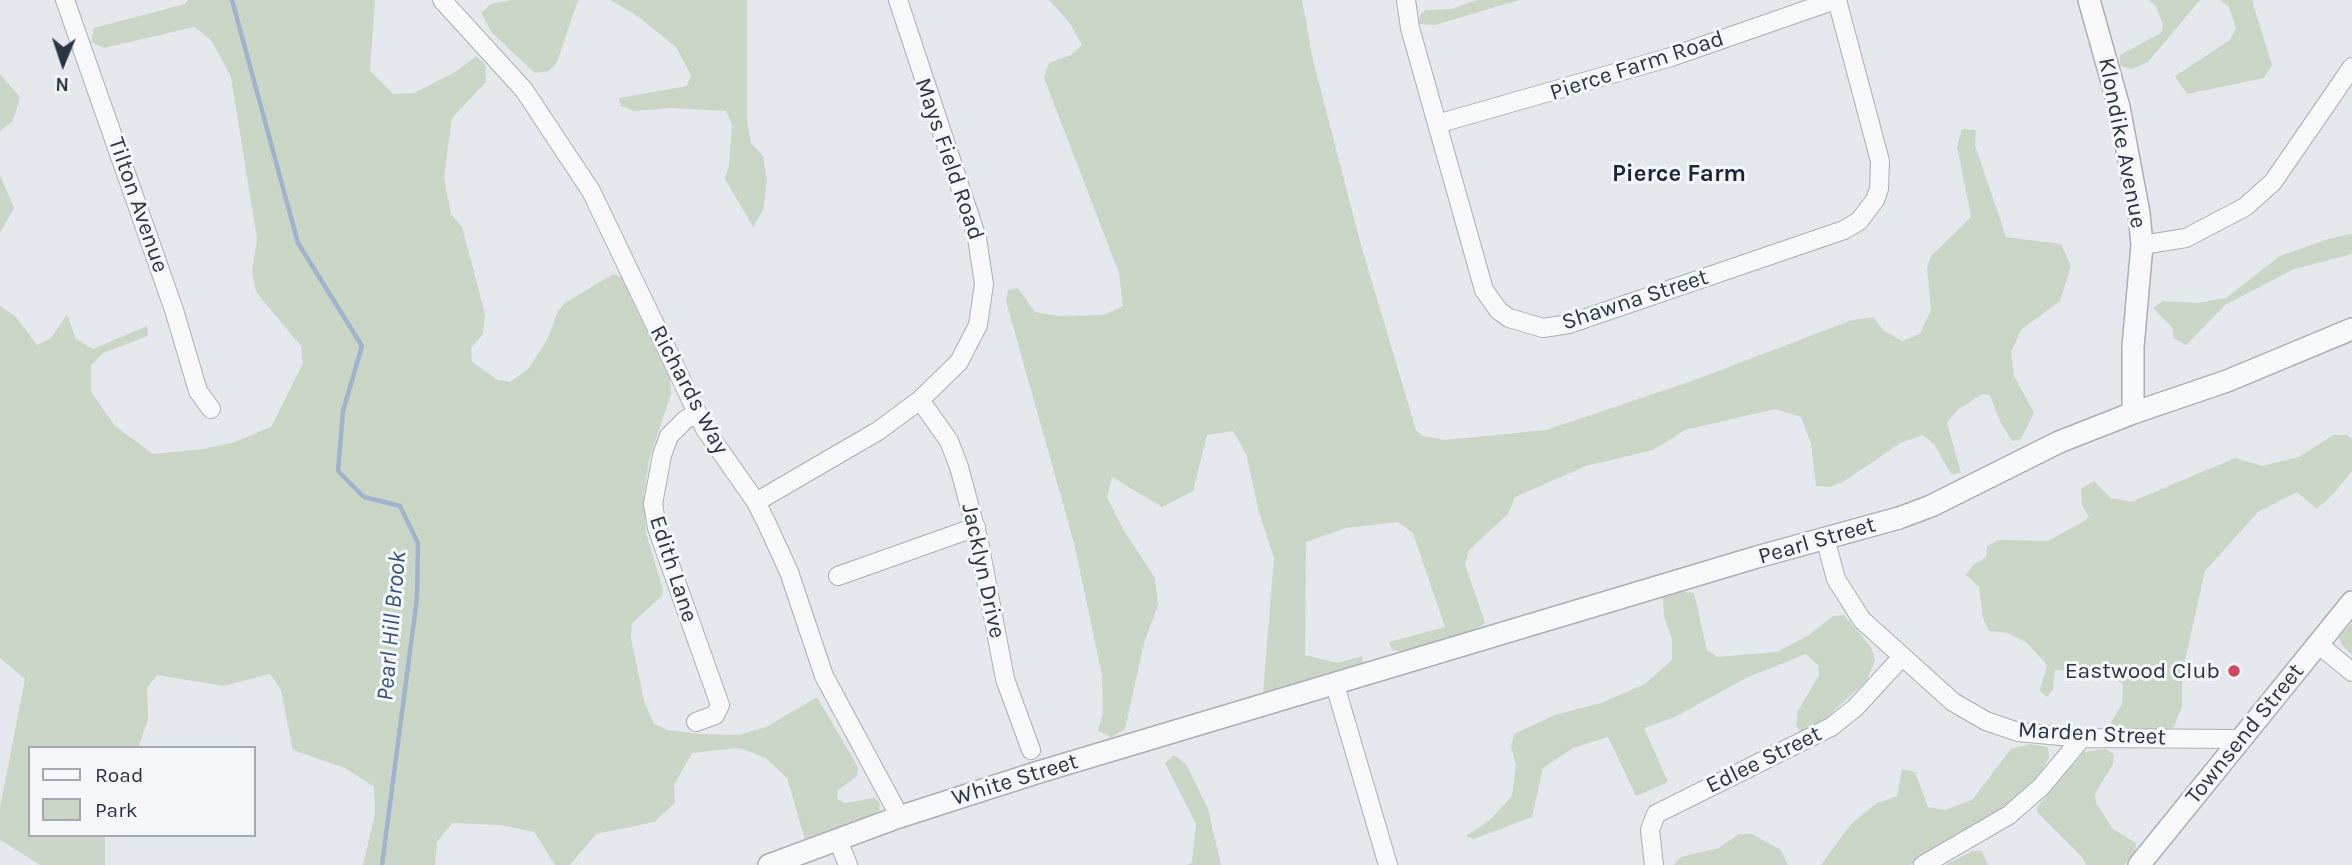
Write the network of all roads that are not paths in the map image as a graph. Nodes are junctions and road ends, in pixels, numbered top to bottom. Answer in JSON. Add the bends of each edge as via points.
{"nodes":[{"id":1,"x":65,"y":0,"type":"edge"},
{"id":2,"x":442,"y":0,"type":"edge"},
{"id":3,"x":898,"y":0,"type":"edge"},
{"id":4,"x":1406,"y":0,"type":"edge"},
{"id":5,"x":1836,"y":0,"type":"edge"},
{"id":6,"x":2089,"y":0,"type":"edge"},
{"id":7,"x":2352,"y":67,"type":"edge"},
{"id":8,"x":1437,"y":124,"type":"junction"},
{"id":9,"x":2142,"y":245,"type":"junction"},
{"id":10,"x":2352,"y":328,"type":"edge"},
{"id":11,"x":920,"y":400,"type":"junction"},
{"id":12,"x":211,"y":409,"type":"dead end"},
{"id":13,"x":697,"y":413,"type":"junction"},
{"id":14,"x":2133,"y":413,"type":"junction"},
{"id":15,"x":756,"y":502,"type":"junction"},
{"id":16,"x":976,"y":527,"type":"junction"},
{"id":17,"x":1825,"y":538,"type":"junction"},
{"id":18,"x":838,"y":576,"type":"dead end"},
{"id":19,"x":2352,"y":602,"type":"edge"},
{"id":20,"x":2318,"y":644,"type":"junction"},
{"id":21,"x":1901,"y":658,"type":"junction"},
{"id":22,"x":2352,"y":672,"type":"edge"},
{"id":23,"x":1335,"y":685,"type":"junction"},
{"id":24,"x":1264,"y":706,"type":"joint"},
{"id":25,"x":696,"y":722,"type":"dead end"},
{"id":26,"x":2082,"y":738,"type":"junction"},
{"id":27,"x":2241,"y":739,"type":"junction"},
{"id":28,"x":1031,"y":750,"type":"dead end"},
{"id":29,"x":894,"y":806,"type":"dead end"},
{"id":30,"x":838,"y":840,"type":"junction"},
{"id":31,"x":769,"y":865,"type":"edge"},
{"id":32,"x":848,"y":865,"type":"edge"},
{"id":33,"x":1388,"y":865,"type":"edge"},
{"id":34,"x":1654,"y":865,"type":"edge"},
{"id":35,"x":1923,"y":865,"type":"edge"},
{"id":36,"x":2139,"y":865,"type":"edge"}],
"edges":[{"from":1,"to":12,"type":"street","name":"Tilton Avenue","via":[[198,391]]},
{"from":2,"to":13,"type":"street","name":"Richards Way","via":[[524,90],[562,143],[605,216]]},
{"from":3,"to":11,"type":"street","name":"Mays Field Road","via":[[968,206],[984,270],[983,298],[972,338],[950,373]]},
{"from":4,"to":8,"type":"street","name":"Shawna Street"},
{"from":5,"to":8,"type":"street","name":"Pierce Farm Road","via":[[1610,76]]},
{"from":5,"to":8,"type":"street","name":"Shawna Street","via":[[1880,161],[1879,189],[1868,211],[1844,230],[1569,324],[1543,328],[1522,324],[1499,311],[1491,300],[1479,278]]},
{"from":6,"to":9,"type":"street","name":"Klondike Avenue","via":[[2119,107]]},
{"from":7,"to":9,"type":"street","via":[[2273,182],[2245,207],[2186,238]]},
{"from":9,"to":14,"type":"street","name":"Klondike Avenue","via":[[2133,347]]},
{"from":10,"to":14,"type":"street","name":"Pearl Street","via":[[2227,381]]},
{"from":11,"to":15,"type":"street","name":"Mays Field Road","via":[[878,431]]},
{"from":11,"to":16,"type":"street","name":"Jacklyn Drive","via":[[952,447]]},
{"from":13,"to":15,"type":"street","name":"Richards Way"},
{"from":13,"to":25,"type":"street","name":"Edith Lane","via":[[669,436],[653,504],[720,705],[715,715]]},
{"from":14,"to":17,"type":"street","name":"Pearl Street","via":[[2059,442],[1917,512]]},
{"from":15,"to":29,"type":"street","name":"Richards Way","via":[[789,572],[824,676]]},
{"from":16,"to":18,"type":"street"},
{"from":16,"to":28,"type":"street","name":"Jacklyn Drive","via":[[1005,679]]},
{"from":17,"to":21,"type":"street","name":"Marden Street","via":[[1844,596]]},
{"from":17,"to":23,"type":"street","name":"Pearl Street"},
{"from":19,"to":20,"type":"street","name":"Townsend Street"},
{"from":20,"to":22,"type":"street"},
{"from":20,"to":27,"type":"street","name":"Townsend Street"},
{"from":21,"to":26,"type":"street","name":"Marden Street","via":[[1953,702],[1986,721],[2018,732]]},
{"from":21,"to":34,"type":"street","name":"Edlee Street","via":[[1831,727],[1664,807],[1650,830]]},
{"from":23,"to":24,"type":"street","name":"Pearl Street"},
{"from":23,"to":33,"type":"street"},
{"from":24,"to":30,"type":"street","name":"White Street","via":[[966,795]]},
{"from":26,"to":27,"type":"street","name":"Marden Street"},
{"from":26,"to":35,"type":"street","via":[[2041,787],[2009,815]]},
{"from":27,"to":36,"type":"street","name":"Townsend Street"},
{"from":30,"to":31,"type":"street","name":"White Street"},
{"from":30,"to":32,"type":"street"}]}
